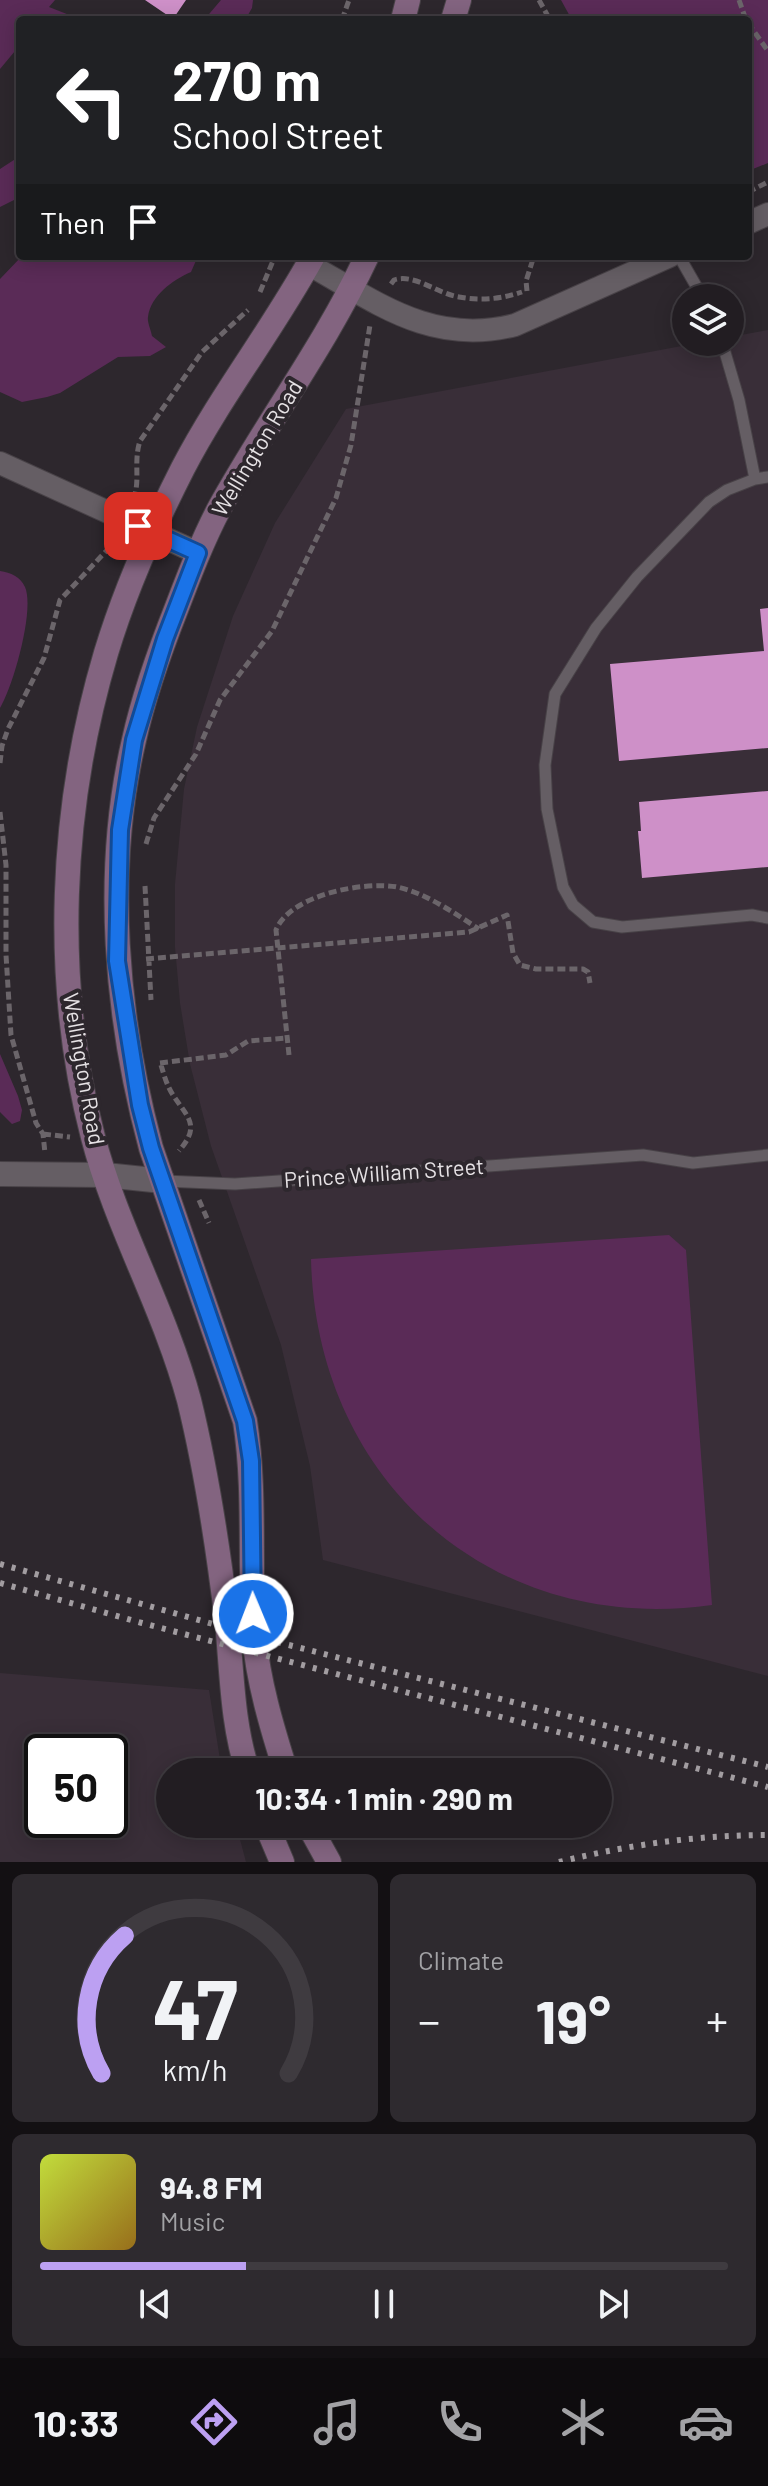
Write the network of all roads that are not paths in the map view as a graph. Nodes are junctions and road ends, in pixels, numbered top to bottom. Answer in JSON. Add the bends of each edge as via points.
{"nodes":[{"id":1,"x":310,"y":260,"type":"edge"},
{"id":2,"x":365,"y":260,"type":"edge"},
{"id":3,"x":661,"y":260,"type":"edge"},
{"id":4,"x":681,"y":260,"type":"edge"},
{"id":5,"x":695,"y":284,"type":"edge"},
{"id":6,"x":352,"y":289,"type":"junction"},
{"id":7,"x":726,"y":356,"type":"edge"},
{"id":8,"x":0,"y":463,"type":"edge"},
{"id":9,"x":768,"y":477,"type":"edge"},
{"id":10,"x":755,"y":479,"type":"junction"},
{"id":11,"x":153,"y":533,"type":"junction"},
{"id":12,"x":198,"y":553,"type":"junction"},
{"id":13,"x":768,"y":918,"type":"edge"},
{"id":14,"x":768,"y":1155,"type":"edge"},
{"id":15,"x":0,"y":1174,"type":"edge"},
{"id":16,"x":105,"y":1175,"type":"junction"},
{"id":17,"x":163,"y":1181,"type":"junction"},
{"id":18,"x":245,"y":1758,"type":"edge"},
{"id":19,"x":282,"y":1758,"type":"edge"},
{"id":20,"x":272,"y":1838,"type":"edge"},
{"id":21,"x":316,"y":1838,"type":"edge"},
{"id":22,"x":282,"y":1862,"type":"edge"},
{"id":23,"x":329,"y":1862,"type":"edge"}],
"edges":[{"from":1,"to":6,"type":"street"},
{"from":1,"to":11,"type":"main road","name":"Wellington Road","via":[[184,466]]},
{"from":2,"to":6,"type":"main road","name":"Wellington Road"},
{"from":3,"to":6,"type":"street","via":[[497,330],[434,328]]},
{"from":4,"to":5,"type":"lane"},
{"from":6,"to":12,"type":"main road","name":"Wellington Road","via":[[235,481]]},
{"from":7,"to":10,"type":"lane"},
{"from":8,"to":11,"type":"street"},
{"from":9,"to":10,"type":"lane"},
{"from":10,"to":13,"type":"lane","via":[[709,502],[596,628],[555,694],[545,765],[547,809],[563,887],[573,905],[593,922],[622,927]]},
{"from":11,"to":12,"type":"street"},
{"from":11,"to":16,"type":"main road","name":"Wellington Road","via":[[106,654],[77,782],[67,882],[71,1006],[89,1121]]},
{"from":12,"to":17,"type":"main road","name":"Wellington Road","via":[[134,740],[120,830],[117,961],[140,1105]]},
{"from":14,"to":17,"type":"lane","name":"Prince William Street","via":[[693,1163],[643,1155],[235,1184]]},
{"from":15,"to":16,"type":"street","name":"Prince William Street"},
{"from":16,"to":17,"type":"street","name":"Prince William Street"},
{"from":16,"to":18,"type":"main road","name":"Wellington Road","via":[[188,1397],[218,1547],[235,1716]]},
{"from":17,"to":19,"type":"main road","name":"Wellington Road","via":[[245,1421],[251,1461],[255,1644]]},
{"from":20,"to":22,"type":"main road"},
{"from":21,"to":23,"type":"main road"}]}
